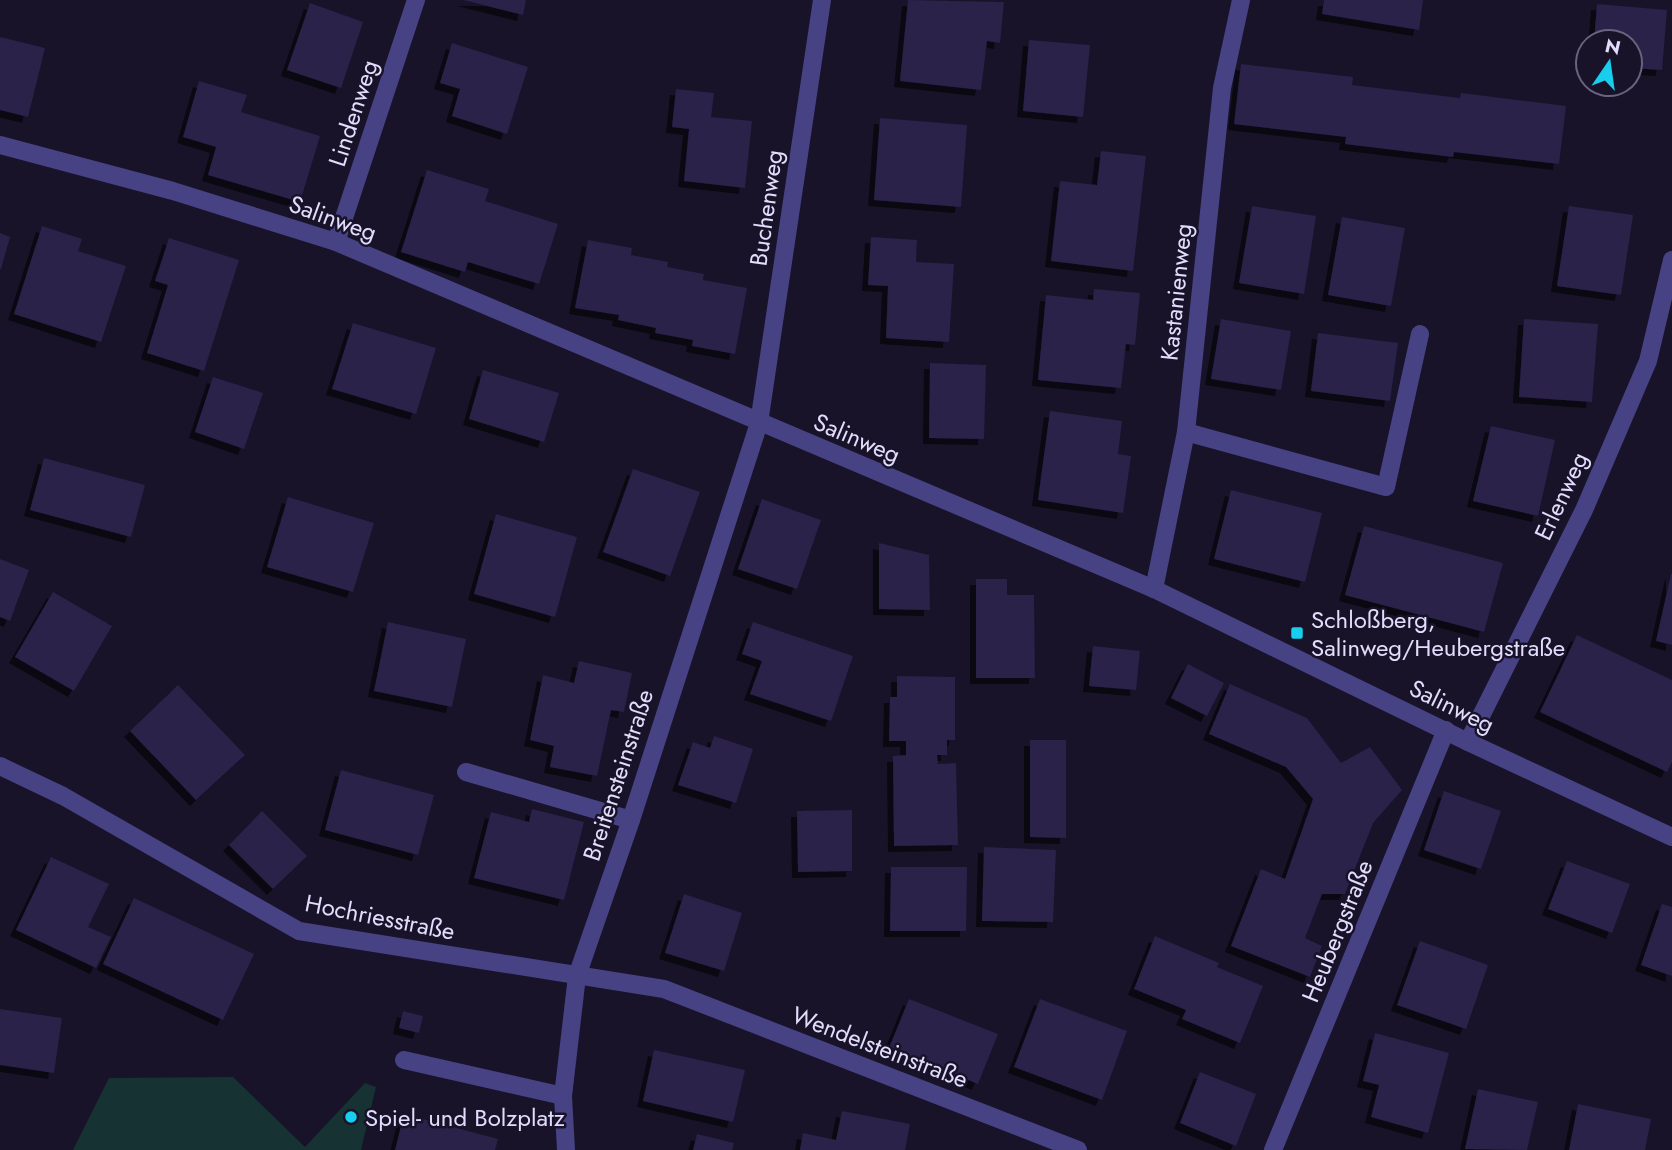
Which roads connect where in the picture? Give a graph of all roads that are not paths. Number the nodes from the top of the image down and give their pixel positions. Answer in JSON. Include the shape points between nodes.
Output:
{"nodes":[{"id":1,"x":416,"y":0,"type":"edge"},
{"id":2,"x":822,"y":0,"type":"edge"},
{"id":3,"x":1241,"y":0,"type":"edge"},
{"id":4,"x":0,"y":145,"type":"edge"},
{"id":5,"x":336,"y":242,"type":"junction"},
{"id":6,"x":1672,"y":260,"type":"edge"},
{"id":7,"x":1420,"y":334,"type":"dead end"},
{"id":8,"x":759,"y":423,"type":"junction"},
{"id":9,"x":1186,"y":432,"type":"junction"},
{"id":10,"x":1154,"y":589,"type":"junction"},
{"id":11,"x":1446,"y":730,"type":"junction"},
{"id":12,"x":1468,"y":742,"type":"junction"},
{"id":13,"x":0,"y":766,"type":"edge"},
{"id":14,"x":466,"y":772,"type":"dead end"},
{"id":15,"x":631,"y":820,"type":"junction"},
{"id":16,"x":1672,"y":837,"type":"edge"},
{"id":17,"x":577,"y":976,"type":"junction"},
{"id":18,"x":664,"y":989,"type":"joint"},
{"id":19,"x":404,"y":1060,"type":"dead end"},
{"id":20,"x":563,"y":1096,"type":"junction"},
{"id":21,"x":566,"y":1150,"type":"edge"},
{"id":22,"x":1078,"y":1150,"type":"edge"},
{"id":23,"x":1273,"y":1150,"type":"edge"}],
"edges":[{"from":1,"to":5,"type":"street","name":"Lindenweg"},
{"from":2,"to":8,"type":"street","name":"Buchenweg"},
{"from":3,"to":9,"type":"street","name":"Kastanienweg","via":[[1222,88]]},
{"from":4,"to":5,"type":"street","name":"Salinweg","via":[[173,191]]},
{"from":5,"to":8,"type":"street","name":"Salinweg"},
{"from":6,"to":12,"type":"street","name":"Erlenweg","via":[[1648,360],[1584,510]]},
{"from":7,"to":9,"type":"street","via":[[1386,487]]},
{"from":8,"to":10,"type":"street","name":"Salinweg"},
{"from":8,"to":15,"type":"street","name":"Breitensteinstraße"},
{"from":9,"to":10,"type":"street","name":"Kastanienweg"},
{"from":10,"to":11,"type":"street","name":"Salinweg"},
{"from":11,"to":12,"type":"street","name":"Salinweg"},
{"from":11,"to":23,"type":"street","name":"Heubergstraße"},
{"from":12,"to":16,"type":"street","name":"Salinweg"},
{"from":13,"to":17,"type":"street","name":"Hochriesstraße","via":[[63,796],[299,930]]},
{"from":14,"to":15,"type":"street"},
{"from":15,"to":17,"type":"street","name":"Breitensteinstraße"},
{"from":17,"to":18,"type":"street","name":"Hochriesstraße"},
{"from":17,"to":20,"type":"street","name":"Breitensteinstraße"},
{"from":18,"to":22,"type":"street","name":"Wendelsteinstraße"},
{"from":19,"to":20,"type":"street"},
{"from":20,"to":21,"type":"street","name":"Breitensteinstraße"}]}
